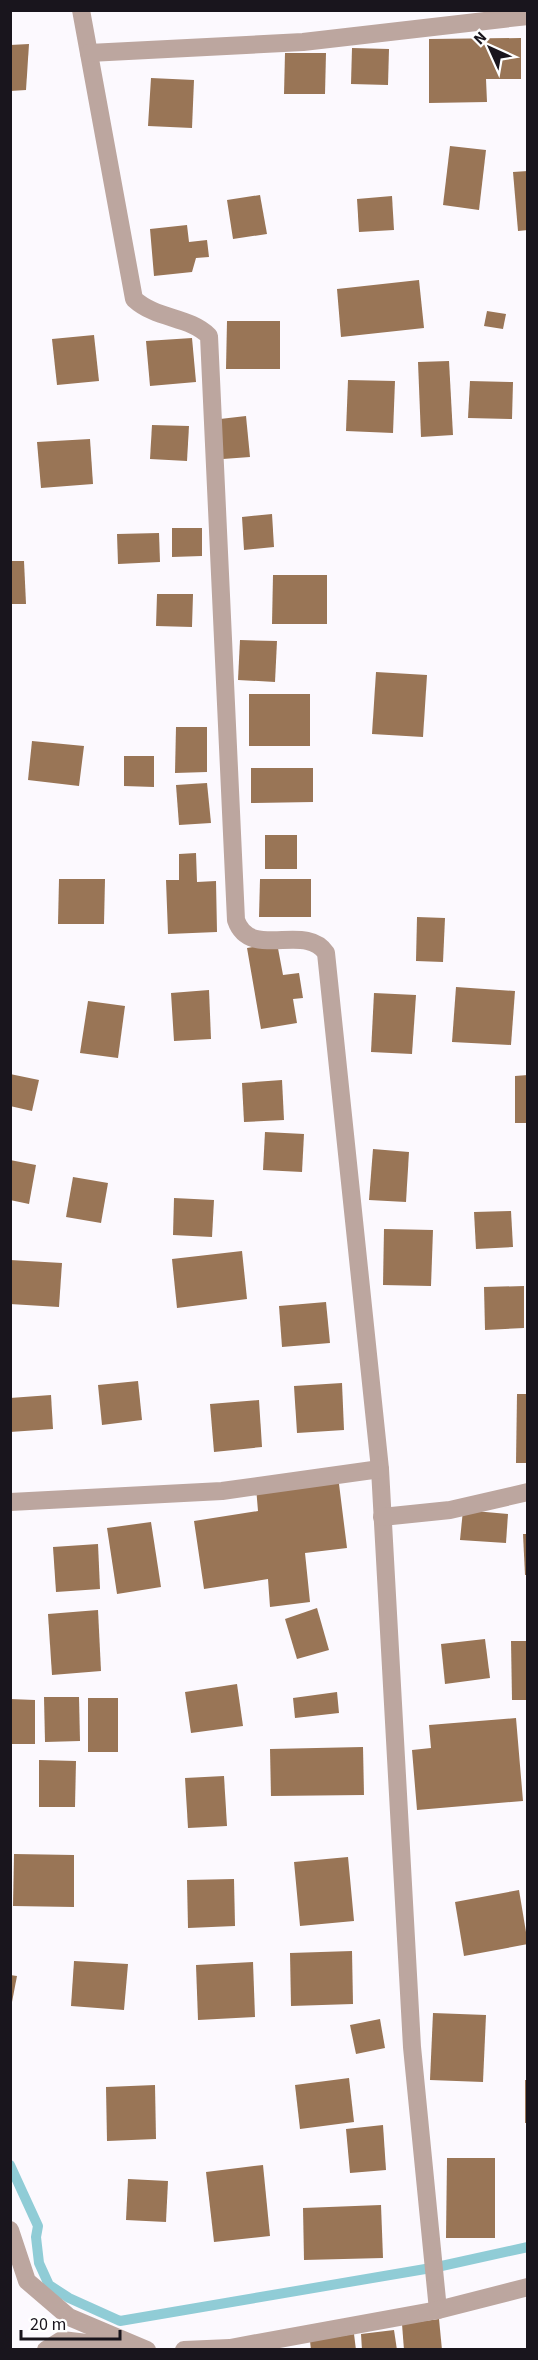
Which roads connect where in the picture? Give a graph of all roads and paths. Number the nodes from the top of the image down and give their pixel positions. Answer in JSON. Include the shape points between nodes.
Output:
{"nodes":[{"id":1,"x":81,"y":10,"type":"edge"},
{"id":2,"x":528,"y":16,"type":"edge"},
{"id":3,"x":89,"y":53,"type":"junction"},
{"id":4,"x":380,"y":1469,"type":"junction"},
{"id":5,"x":528,"y":1492,"type":"edge"},
{"id":6,"x":10,"y":1502,"type":"edge"},
{"id":7,"x":382,"y":1517,"type":"junction"},
{"id":8,"x":10,"y":2230,"type":"edge"},
{"id":9,"x":528,"y":2287,"type":"edge"},
{"id":10,"x":438,"y":2310,"type":"junction"},
{"id":11,"x":46,"y":2349,"type":"edge"},
{"id":12,"x":139,"y":2349,"type":"edge"},
{"id":13,"x":147,"y":2349,"type":"edge"},
{"id":14,"x":184,"y":2349,"type":"edge"}],
"edges":[{"from":1,"to":3,"type":"street"},
{"from":2,"to":3,"type":"street","via":[[303,42]]},
{"from":3,"to":4,"type":"street","via":[[134,299],[148,310],[201,328],[209,336],[236,920],[240,931],[254,939],[311,942],[326,953]]},
{"from":4,"to":6,"type":"street","via":[[222,1491]]},
{"from":4,"to":7,"type":"street"},
{"from":5,"to":7,"type":"street","via":[[450,1510]]},
{"from":7,"to":10,"type":"street","via":[[412,2047]]},
{"from":8,"to":13,"type":"street","via":[[27,2281],[69,2317]]},
{"from":9,"to":10,"type":"street"},
{"from":10,"to":14,"type":"street","via":[[230,2348]]},
{"from":11,"to":12,"type":"street","via":[[62,2340]]}]}
